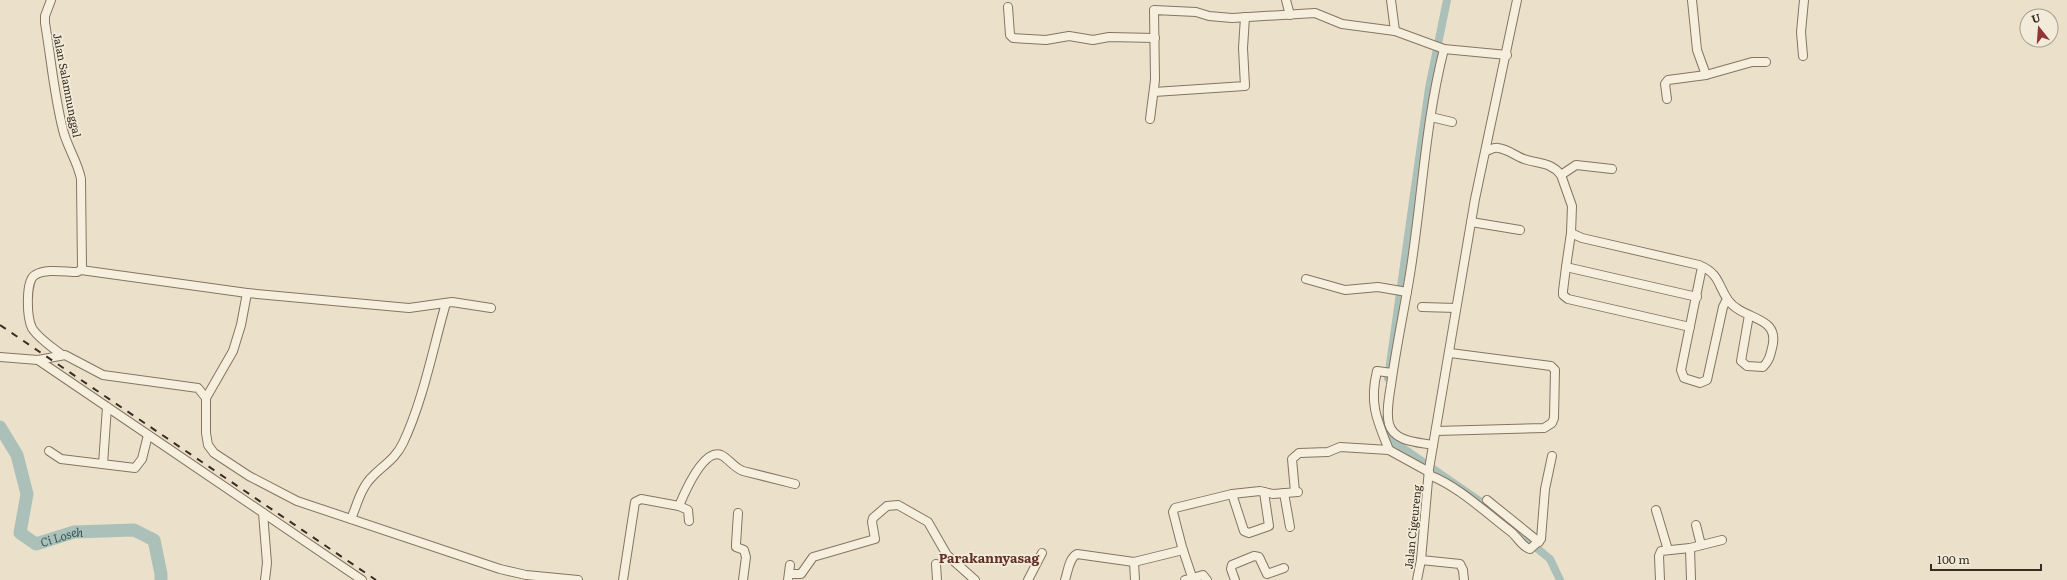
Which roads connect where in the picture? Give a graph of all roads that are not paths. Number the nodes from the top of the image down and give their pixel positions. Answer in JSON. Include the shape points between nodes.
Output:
{"nodes":[{"id":1,"x":51,"y":0,"type":"edge"},
{"id":2,"x":1286,"y":0,"type":"edge"},
{"id":3,"x":1391,"y":0,"type":"edge"},
{"id":4,"x":1517,"y":0,"type":"edge"},
{"id":5,"x":1692,"y":0,"type":"edge"},
{"id":6,"x":1804,"y":0,"type":"edge"},
{"id":7,"x":1008,"y":7,"type":"dead end"},
{"id":8,"x":1290,"y":16,"type":"junction"},
{"id":9,"x":1245,"y":17,"type":"junction"},
{"id":10,"x":1395,"y":31,"type":"junction"},
{"id":11,"x":1155,"y":38,"type":"junction"},
{"id":12,"x":1440,"y":47,"type":"junction"},
{"id":13,"x":1507,"y":55,"type":"junction"},
{"id":14,"x":1803,"y":56,"type":"dead end"},
{"id":15,"x":1766,"y":62,"type":"dead end"},
{"id":16,"x":1706,"y":75,"type":"junction"},
{"id":17,"x":1154,"y":92,"type":"junction"},
{"id":18,"x":1667,"y":99,"type":"dead end"},
{"id":19,"x":1431,"y":117,"type":"junction"},
{"id":20,"x":1150,"y":119,"type":"dead end"},
{"id":21,"x":1452,"y":122,"type":"dead end"},
{"id":22,"x":1486,"y":151,"type":"junction"},
{"id":23,"x":1612,"y":169,"type":"dead end"},
{"id":24,"x":1561,"y":175,"type":"junction"},
{"id":25,"x":1471,"y":222,"type":"junction"},
{"id":26,"x":1520,"y":230,"type":"dead end"},
{"id":27,"x":1571,"y":233,"type":"junction"},
{"id":28,"x":1566,"y":267,"type":"junction"},
{"id":29,"x":1702,"y":267,"type":"junction"},
{"id":30,"x":82,"y":270,"type":"junction"},
{"id":31,"x":1306,"y":279,"type":"dead end"},
{"id":32,"x":1405,"y":291,"type":"junction"},
{"id":33,"x":247,"y":293,"type":"junction"},
{"id":34,"x":1697,"y":296,"type":"junction"},
{"id":35,"x":1727,"y":299,"type":"junction"},
{"id":36,"x":446,"y":303,"type":"junction"},
{"id":37,"x":1422,"y":307,"type":"dead end"},
{"id":38,"x":490,"y":308,"type":"dead end"},
{"id":39,"x":1456,"y":308,"type":"junction"},
{"id":40,"x":1749,"y":315,"type":"junction"},
{"id":41,"x":1690,"y":328,"type":"junction"},
{"id":42,"x":1450,"y":353,"type":"junction"},
{"id":43,"x":62,"y":355,"type":"junction"},
{"id":44,"x":0,"y":357,"type":"edge"},
{"id":45,"x":38,"y":360,"type":"junction"},
{"id":46,"x":1391,"y":372,"type":"junction"},
{"id":47,"x":206,"y":398,"type":"junction"},
{"id":48,"x":107,"y":407,"type":"junction"},
{"id":49,"x":1436,"y":431,"type":"junction"},
{"id":50,"x":148,"y":435,"type":"junction"},
{"id":51,"x":1433,"y":445,"type":"junction"},
{"id":52,"x":1389,"y":450,"type":"junction"},
{"id":53,"x":49,"y":451,"type":"dead end"},
{"id":54,"x":1552,"y":456,"type":"dead end"},
{"id":55,"x":103,"y":464,"type":"junction"},
{"id":56,"x":1429,"y":472,"type":"junction"},
{"id":57,"x":795,"y":484,"type":"dead end"},
{"id":58,"x":1264,"y":492,"type":"junction"},
{"id":59,"x":1284,"y":493,"type":"junction"},
{"id":60,"x":1232,"y":494,"type":"junction"},
{"id":61,"x":1487,"y":500,"type":"dead end"},
{"id":62,"x":679,"y":506,"type":"junction"},
{"id":63,"x":1656,"y":510,"type":"dead end"},
{"id":64,"x":263,"y":513,"type":"junction"},
{"id":65,"x":738,"y":513,"type":"dead end"},
{"id":66,"x":351,"y":519,"type":"junction"},
{"id":67,"x":689,"y":521,"type":"dead end"},
{"id":68,"x":1696,"y":525,"type":"dead end"},
{"id":69,"x":1290,"y":527,"type":"dead end"},
{"id":70,"x":1722,"y":540,"type":"dead end"},
{"id":71,"x":1537,"y":544,"type":"junction"},
{"id":72,"x":1701,"y":546,"type":"junction"},
{"id":73,"x":1690,"y":548,"type":"junction"},
{"id":74,"x":1183,"y":550,"type":"junction"},
{"id":75,"x":1668,"y":550,"type":"junction"},
{"id":76,"x":1042,"y":553,"type":"dead end"},
{"id":77,"x":1421,"y":560,"type":"junction"},
{"id":78,"x":1134,"y":562,"type":"junction"},
{"id":79,"x":936,"y":564,"type":"dead end"},
{"id":80,"x":1284,"y":568,"type":"dead end"},
{"id":81,"x":789,"y":573,"type":"edge"},
{"id":82,"x":1268,"y":577,"type":"edge"},
{"id":83,"x":973,"y":579,"type":"edge"},
{"id":84,"x":1189,"y":579,"type":"edge"},
{"id":85,"x":265,"y":580,"type":"edge"},
{"id":86,"x":362,"y":580,"type":"edge"},
{"id":87,"x":578,"y":580,"type":"edge"},
{"id":88,"x":623,"y":580,"type":"edge"},
{"id":89,"x":743,"y":580,"type":"edge"},
{"id":90,"x":936,"y":580,"type":"edge"},
{"id":91,"x":1028,"y":580,"type":"edge"},
{"id":92,"x":1065,"y":580,"type":"edge"},
{"id":93,"x":1135,"y":580,"type":"edge"},
{"id":94,"x":1207,"y":580,"type":"edge"},
{"id":95,"x":1235,"y":580,"type":"edge"},
{"id":96,"x":1417,"y":580,"type":"edge"},
{"id":97,"x":1464,"y":580,"type":"edge"},
{"id":98,"x":1660,"y":580,"type":"edge"},
{"id":99,"x":1691,"y":580,"type":"edge"}],
"edges":[{"from":1,"to":30,"type":"street","name":"Jalan Salamnunggal","via":[[45,23],[57,101],[66,142],[80,170]]},
{"from":2,"to":8,"type":"street"},
{"from":3,"to":10,"type":"street"},
{"from":4,"to":13,"type":"street","name":"Jalan Cigeureng"},
{"from":5,"to":16,"type":"street","via":[[1697,50]]},
{"from":6,"to":14,"type":"street","via":[[1801,32]]},
{"from":7,"to":11,"type":"street","via":[[1010,35],[1013,38]]},
{"from":8,"to":9,"type":"street"},
{"from":8,"to":10,"type":"street","via":[[1315,14],[1342,24]]},
{"from":9,"to":11,"type":"street","via":[[1218,17],[1196,12],[1154,10]]},
{"from":9,"to":17,"type":"street","via":[[1245,86]]},
{"from":10,"to":12,"type":"street"},
{"from":11,"to":17,"type":"street"},
{"from":12,"to":13,"type":"street"},
{"from":12,"to":19,"type":"street"},
{"from":13,"to":22,"type":"street","name":"Jalan Cigeureng"},
{"from":15,"to":16,"type":"street","via":[[1747,63]]},
{"from":16,"to":18,"type":"street","via":[[1668,80],[1665,84]]},
{"from":17,"to":20,"type":"street"},
{"from":19,"to":21,"type":"street"},
{"from":19,"to":32,"type":"street"},
{"from":22,"to":24,"type":"street","via":[[1496,147],[1550,166]]},
{"from":22,"to":25,"type":"street","name":"Jalan Cigeureng"},
{"from":23,"to":24,"type":"street","via":[[1576,165]]},
{"from":24,"to":27,"type":"street","via":[[1572,206]]},
{"from":25,"to":26,"type":"street"},
{"from":25,"to":39,"type":"street","name":"Jalan Cigeureng"},
{"from":27,"to":28,"type":"street"},
{"from":27,"to":29,"type":"street","via":[[1582,238]]},
{"from":28,"to":34,"type":"street"},
{"from":28,"to":41,"type":"street","via":[[1563,295],[1568,299]]},
{"from":29,"to":34,"type":"street"},
{"from":29,"to":35,"type":"street","via":[[1714,275]]},
{"from":30,"to":33,"type":"street"},
{"from":30,"to":43,"type":"street","via":[[38,273],[30,278],[28,307],[32,328]]},
{"from":31,"to":32,"type":"street","via":[[1345,290],[1378,287]]},
{"from":32,"to":46,"type":"street"},
{"from":33,"to":36,"type":"street","via":[[409,308]]},
{"from":33,"to":47,"type":"street","via":[[233,350]]},
{"from":34,"to":41,"type":"street"},
{"from":35,"to":40,"type":"street"},
{"from":35,"to":41,"type":"street","via":[[1707,380],[1703,383],[1684,378],[1681,373]]},
{"from":36,"to":38,"type":"street"},
{"from":36,"to":66,"type":"street","via":[[420,395],[403,443],[397,454],[372,476]]},
{"from":37,"to":39,"type":"street"},
{"from":39,"to":42,"type":"street","name":"Jalan Cigeureng"},
{"from":40,"to":40,"type":"street","via":[[1774,332],[1775,338],[1769,360],[1763,367],[1747,366],[1741,361]]},
{"from":42,"to":49,"type":"street","name":"Jalan Cigeureng"},
{"from":42,"to":49,"type":"street","via":[[1551,366],[1555,370],[1554,418],[1550,425],[1537,429]]},
{"from":43,"to":45,"type":"street"},
{"from":43,"to":47,"type":"street","via":[[103,375],[198,388]]},
{"from":44,"to":45,"type":"street"},
{"from":45,"to":48,"type":"street"},
{"from":46,"to":51,"type":"street","via":[[1388,416],[1392,431],[1402,439]]},
{"from":46,"to":52,"type":"street","via":[[1376,372],[1374,392],[1374,414]]},
{"from":47,"to":66,"type":"street","via":[[206,433],[208,445],[214,453],[249,476],[297,501]]},
{"from":48,"to":50,"type":"street"},
{"from":48,"to":55,"type":"street"},
{"from":49,"to":51,"type":"street","name":"Jalan Cigeureng"},
{"from":50,"to":55,"type":"street","via":[[142,459],[135,468]]},
{"from":50,"to":64,"type":"street"},
{"from":51,"to":56,"type":"street","name":"Jalan Cigeureng"},
{"from":52,"to":56,"type":"street"},
{"from":52,"to":59,"type":"street","via":[[1340,447],[1328,452],[1299,453],[1292,459],[1296,492]]},
{"from":53,"to":55,"type":"street","via":[[61,459]]},
{"from":54,"to":71,"type":"street","via":[[1545,489],[1542,535]]},
{"from":56,"to":71,"type":"street","via":[[1512,532],[1526,548],[1530,549]]},
{"from":56,"to":77,"type":"street","name":"Jalan Cigeureng"},
{"from":57,"to":62,"type":"street","via":[[737,469],[721,455],[715,454],[697,470]]},
{"from":58,"to":59,"type":"street"},
{"from":58,"to":60,"type":"street"},
{"from":58,"to":60,"type":"street","via":[[1269,526],[1250,533],[1244,531]]},
{"from":59,"to":69,"type":"street"},
{"from":60,"to":74,"type":"street","via":[[1175,508],[1173,512]]},
{"from":61,"to":71,"type":"street"},
{"from":62,"to":67,"type":"street","via":[[688,510]]},
{"from":62,"to":88,"type":"street","via":[[641,499],[635,502]]},
{"from":63,"to":75,"type":"street"},
{"from":64,"to":85,"type":"street","via":[[267,563]]},
{"from":64,"to":86,"type":"street"},
{"from":65,"to":89,"type":"street","via":[[736,546],[744,550],[746,557]]},
{"from":66,"to":87,"type":"street","via":[[500,569],[526,575]]},
{"from":68,"to":72,"type":"street"},
{"from":70,"to":72,"type":"street"},
{"from":72,"to":73,"type":"street"},
{"from":73,"to":75,"type":"street"},
{"from":73,"to":99,"type":"street"},
{"from":74,"to":78,"type":"street"},
{"from":74,"to":84,"type":"street"},
{"from":75,"to":98,"type":"street","via":[[1663,550],[1659,555]]},
{"from":76,"to":91,"type":"street"},
{"from":77,"to":96,"type":"street","name":"Jalan Cigeureng"},
{"from":77,"to":97,"type":"street","via":[[1460,564]]},
{"from":78,"to":92,"type":"street","via":[[1077,554],[1071,561]]},
{"from":78,"to":93,"type":"street"},
{"from":79,"to":90,"type":"street"},
{"from":80,"to":82,"type":"street"},
{"from":81,"to":83,"type":"street","via":[[801,574],[813,557],[875,539],[873,518],[887,506],[898,505],[928,522],[947,555]]},
{"from":82,"to":95,"type":"street","via":[[1256,555],[1232,565]]},
{"from":84,"to":94,"type":"street","via":[[1205,575]]}]}
